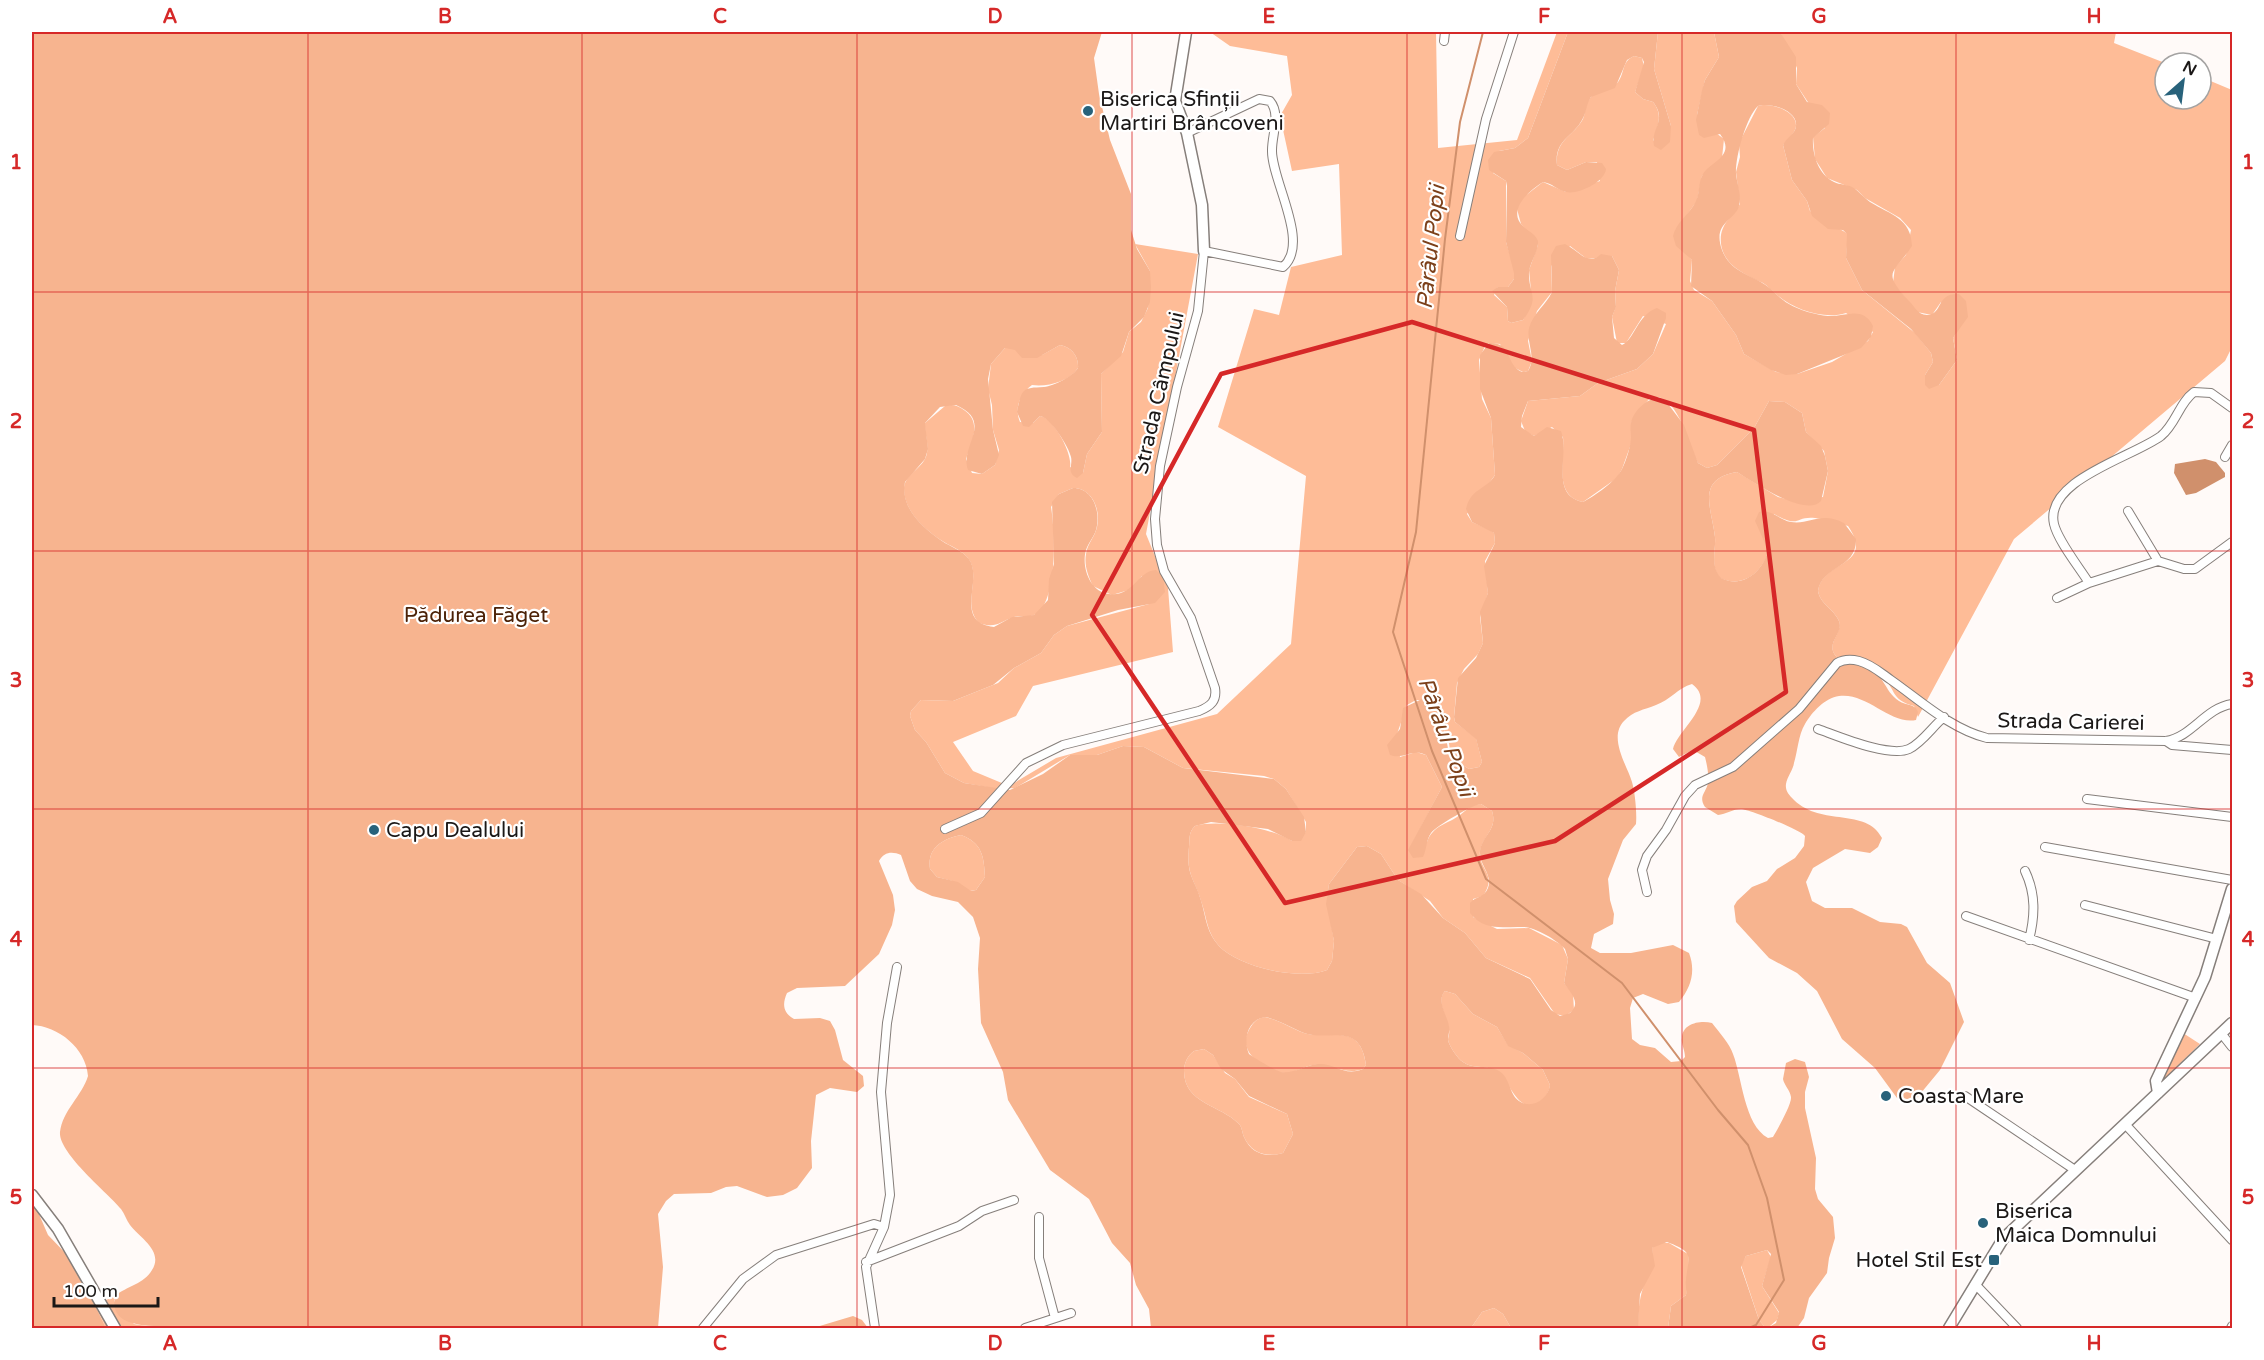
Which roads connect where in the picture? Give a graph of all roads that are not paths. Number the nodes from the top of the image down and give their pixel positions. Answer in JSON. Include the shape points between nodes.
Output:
{"nodes":[{"id":1,"x":1186,"y":32,"type":"edge"},
{"id":2,"x":1445,"y":32,"type":"edge"},
{"id":3,"x":1514,"y":32,"type":"edge"},
{"id":4,"x":1444,"y":41,"type":"dead end"},
{"id":5,"x":1187,"y":133,"type":"junction"},
{"id":6,"x":1460,"y":236,"type":"dead end"},
{"id":7,"x":1203,"y":251,"type":"junction"},
{"id":8,"x":2232,"y":408,"type":"edge"},
{"id":9,"x":2232,"y":445,"type":"edge"},
{"id":10,"x":2225,"y":457,"type":"dead end"},
{"id":11,"x":2128,"y":511,"type":"dead end"},
{"id":12,"x":2232,"y":542,"type":"edge"},
{"id":13,"x":2158,"y":561,"type":"junction"},
{"id":14,"x":2089,"y":583,"type":"junction"},
{"id":15,"x":2057,"y":598,"type":"dead end"},
{"id":16,"x":2232,"y":704,"type":"edge"},
{"id":17,"x":1944,"y":717,"type":"junction"},
{"id":18,"x":1818,"y":729,"type":"dead end"},
{"id":19,"x":2166,"y":741,"type":"junction"},
{"id":20,"x":2232,"y":750,"type":"edge"},
{"id":21,"x":2087,"y":799,"type":"dead end"},
{"id":22,"x":2232,"y":817,"type":"edge"},
{"id":23,"x":945,"y":829,"type":"dead end"},
{"id":24,"x":2045,"y":847,"type":"dead end"},
{"id":25,"x":2025,"y":871,"type":"dead end"},
{"id":26,"x":2232,"y":880,"type":"edge"},
{"id":27,"x":2232,"y":889,"type":"edge"},
{"id":28,"x":1647,"y":892,"type":"dead end"},
{"id":29,"x":2085,"y":905,"type":"dead end"},
{"id":30,"x":2132,"y":912,"type":"dead end"},
{"id":31,"x":1966,"y":916,"type":"dead end"},
{"id":32,"x":2215,"y":939,"type":"junction"},
{"id":33,"x":2029,"y":940,"type":"junction"},
{"id":34,"x":897,"y":967,"type":"dead end"},
{"id":35,"x":2196,"y":998,"type":"junction"},
{"id":36,"x":2232,"y":1023,"type":"edge"},
{"id":37,"x":2221,"y":1034,"type":"junction"},
{"id":38,"x":2232,"y":1047,"type":"edge"},
{"id":39,"x":2158,"y":1093,"type":"junction"},
{"id":40,"x":1965,"y":1096,"type":"dead end"},
{"id":41,"x":2125,"y":1124,"type":"junction"},
{"id":42,"x":2075,"y":1170,"type":"junction"},
{"id":43,"x":32,"y":1195,"type":"edge"},
{"id":44,"x":1014,"y":1200,"type":"dead end"},
{"id":45,"x":1039,"y":1217,"type":"dead end"},
{"id":46,"x":884,"y":1227,"type":"junction"},
{"id":47,"x":2232,"y":1240,"type":"edge"},
{"id":48,"x":867,"y":1262,"type":"junction"},
{"id":49,"x":1975,"y":1284,"type":"junction"},
{"id":50,"x":1071,"y":1313,"type":"dead end"},
{"id":51,"x":1055,"y":1318,"type":"junction"},
{"id":52,"x":115,"y":1329,"type":"edge"},
{"id":53,"x":703,"y":1329,"type":"edge"},
{"id":54,"x":875,"y":1329,"type":"edge"},
{"id":55,"x":1025,"y":1329,"type":"edge"},
{"id":56,"x":1949,"y":1329,"type":"edge"},
{"id":57,"x":2017,"y":1329,"type":"edge"}],
"edges":[{"from":1,"to":5,"type":"main road","name":"Strada Câmpului","via":[[1175,101]]},
{"from":2,"to":4,"type":"street"},
{"from":3,"to":6,"type":"street","via":[[1486,119]]},
{"from":5,"to":7,"type":"main road","name":"Strada Câmpului","via":[[1202,205]]},
{"from":5,"to":7,"type":"street","via":[[1259,99],[1270,101],[1276,111],[1273,162],[1292,221],[1290,253],[1283,267]]},
{"from":7,"to":23,"type":"street","name":"Strada Câmpului","via":[[1198,310],[1160,466],[1155,519],[1164,571],[1191,618],[1216,698],[1199,711],[1064,745],[1039,756],[1026,763],[981,813]]},
{"from":8,"to":14,"type":"street","via":[[2211,393],[2194,392],[2161,436],[2073,483],[2061,495],[2054,509],[2055,525]]},
{"from":9,"to":10,"type":"street"},
{"from":11,"to":13,"type":"street"},
{"from":12,"to":13,"type":"street","via":[[2194,568]]},
{"from":13,"to":14,"type":"street"},
{"from":14,"to":15,"type":"street"},
{"from":16,"to":19,"type":"street","name":"Strada Carierei","via":[[2216,708]]},
{"from":17,"to":18,"type":"street","via":[[1913,747],[1901,752]]},
{"from":17,"to":19,"type":"street","name":"Strada Carierei","via":[[1974,735],[1987,738]]},
{"from":17,"to":28,"type":"street","name":"Strada Carierei","via":[[1870,666],[1851,659],[1837,663],[1799,709],[1733,766],[1695,785],[1685,796],[1647,856],[1642,870]]},
{"from":19,"to":20,"type":"street","via":[[2172,745]]},
{"from":21,"to":22,"type":"street"},
{"from":24,"to":26,"type":"street"},
{"from":25,"to":33,"type":"street","via":[[2033,900]]},
{"from":27,"to":32,"type":"main road"},
{"from":29,"to":32,"type":"street"},
{"from":30,"to":32,"type":"street"},
{"from":31,"to":33,"type":"street"},
{"from":32,"to":35,"type":"main road"},
{"from":33,"to":35,"type":"street"},
{"from":34,"to":46,"type":"street","via":[[881,1092],[890,1195]]},
{"from":35,"to":39,"type":"main road","via":[[2156,1081]]},
{"from":36,"to":37,"type":"main road"},
{"from":37,"to":38,"type":"street"},
{"from":37,"to":39,"type":"main road"},
{"from":39,"to":41,"type":"main road"},
{"from":40,"to":42,"type":"street"},
{"from":41,"to":42,"type":"main road"},
{"from":41,"to":47,"type":"street"},
{"from":42,"to":49,"type":"main road","via":[[2003,1239]]},
{"from":43,"to":52,"type":"main road","via":[[58,1229]]},
{"from":44,"to":48,"type":"street"},
{"from":45,"to":51,"type":"street","via":[[1040,1258]]},
{"from":46,"to":48,"type":"street"},
{"from":46,"to":53,"type":"street","via":[[874,1224],[776,1255],[743,1279]]},
{"from":48,"to":54,"type":"street"},
{"from":49,"to":56,"type":"main road"},
{"from":49,"to":57,"type":"street"},
{"from":50,"to":51,"type":"street"},
{"from":51,"to":55,"type":"street"}]}
